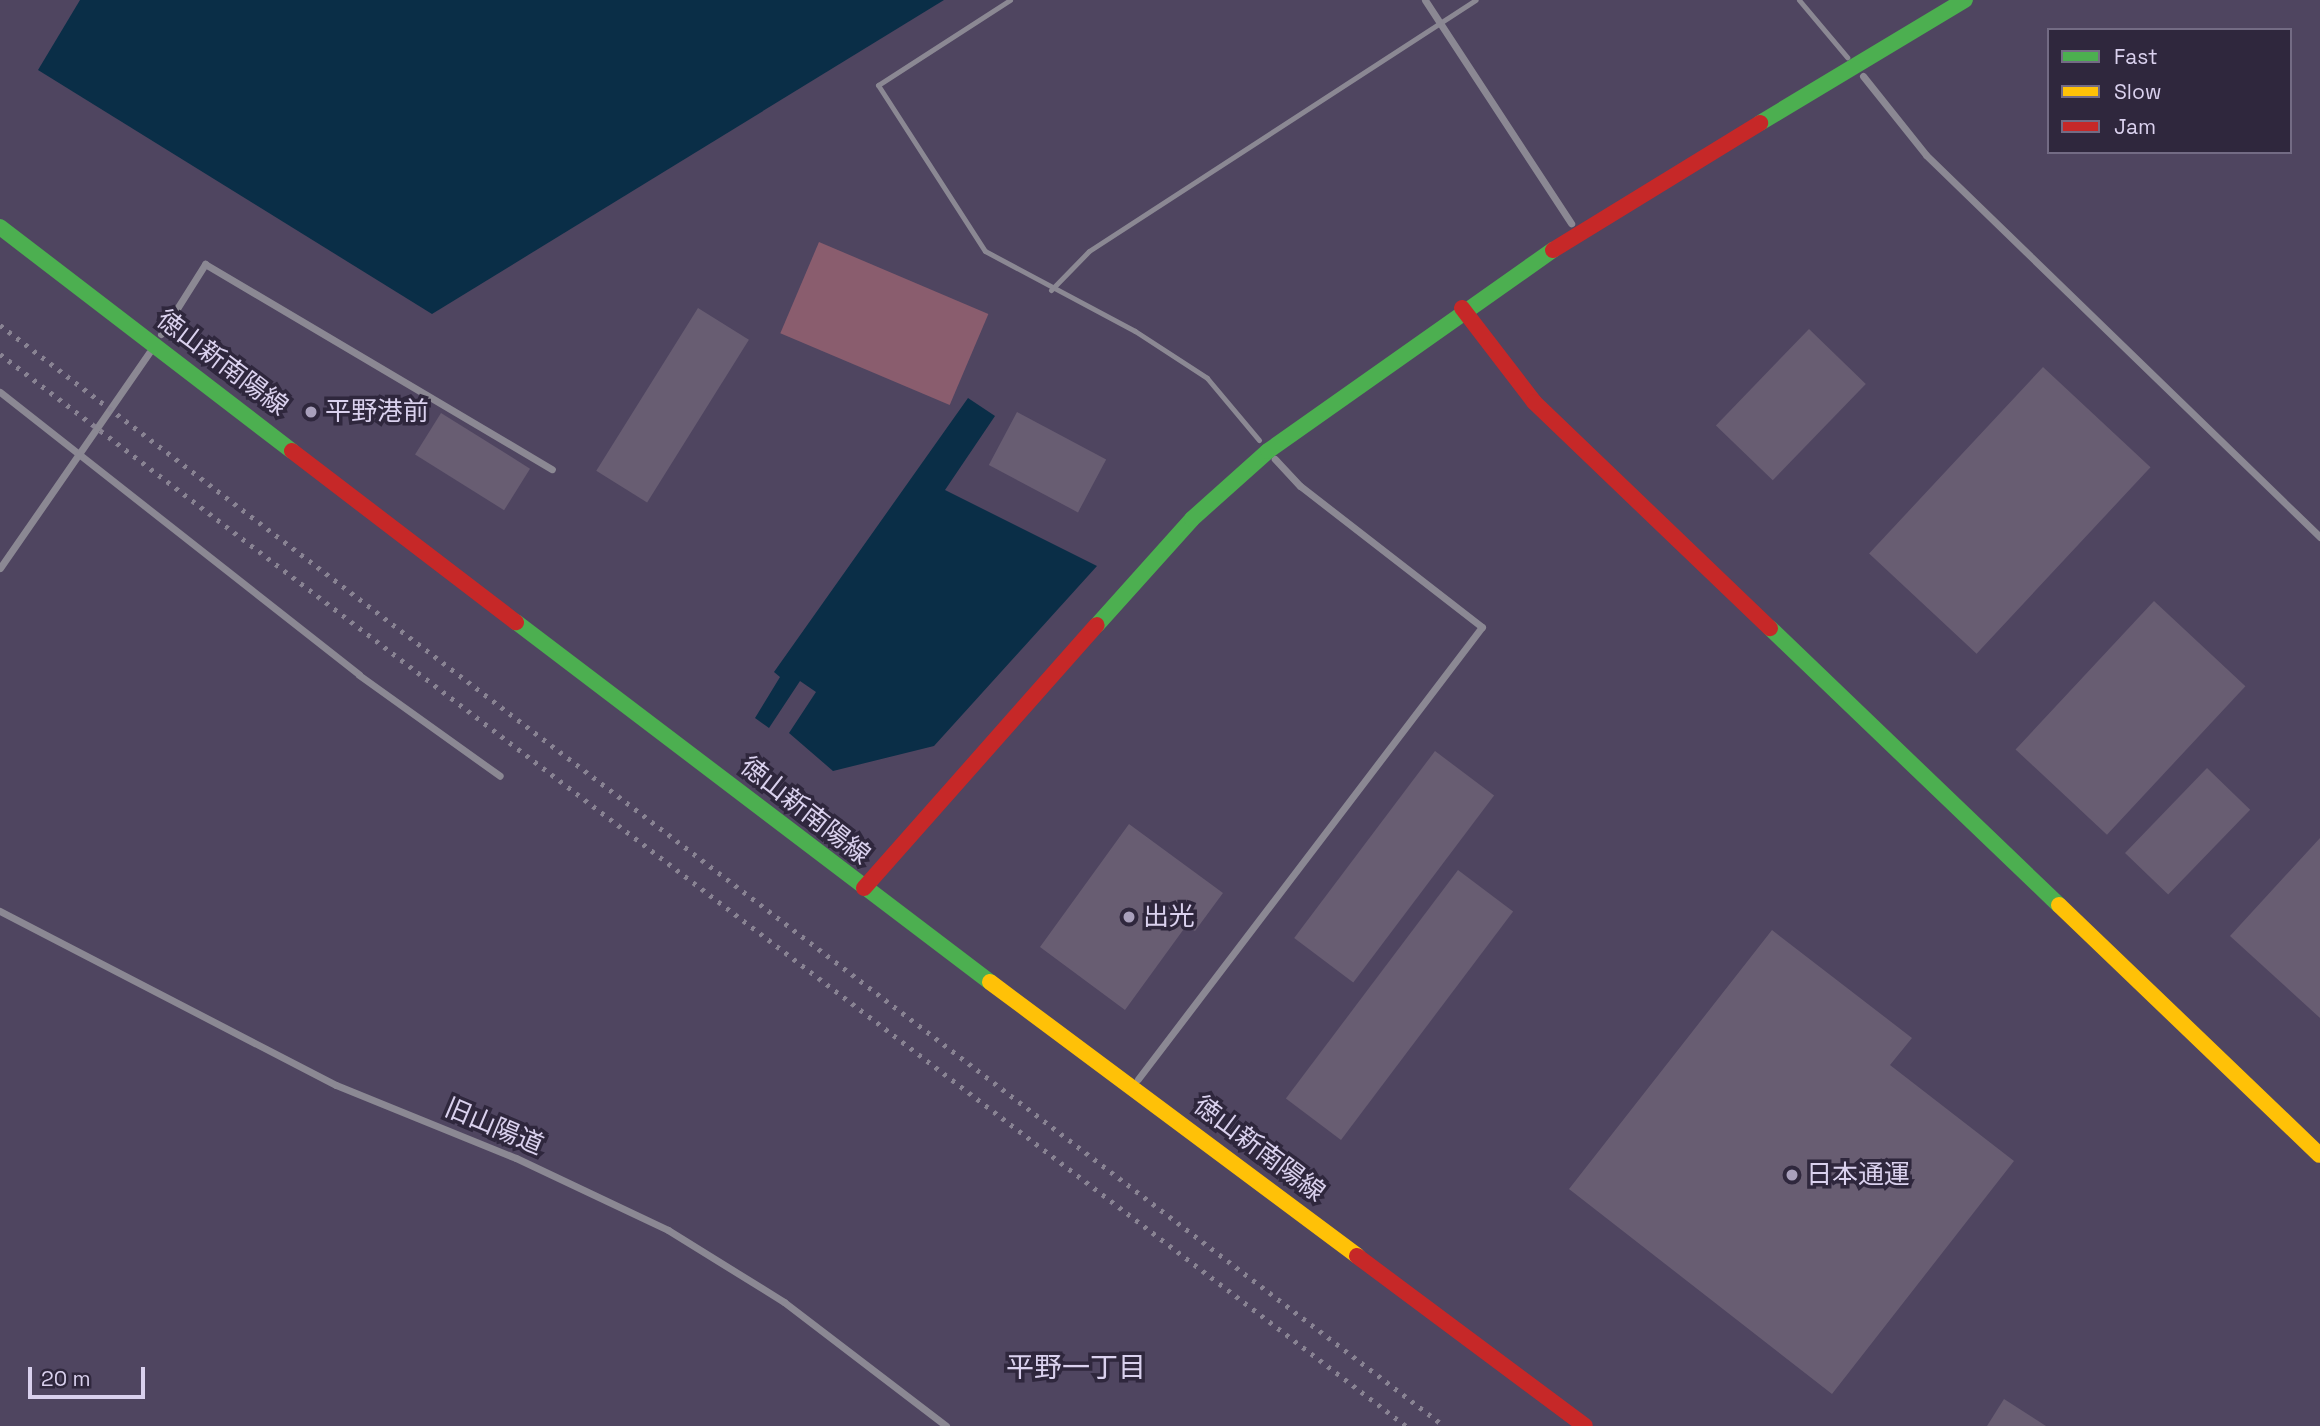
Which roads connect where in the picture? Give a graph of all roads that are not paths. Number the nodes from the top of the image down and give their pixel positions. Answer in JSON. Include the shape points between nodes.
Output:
{"nodes":[{"id":1,"x":1010,"y":0,"type":"edge"},
{"id":2,"x":1425,"y":0,"type":"edge"},
{"id":3,"x":1476,"y":0,"type":"edge"},
{"id":4,"x":1799,"y":0,"type":"edge"},
{"id":5,"x":1965,"y":0,"type":"edge"},
{"id":6,"x":1440,"y":21,"type":"junction"},
{"id":7,"x":1856,"y":67,"type":"junction"},
{"id":8,"x":0,"y":227,"type":"edge"},
{"id":9,"x":1577,"y":233,"type":"junction"},
{"id":10,"x":1051,"y":290,"type":"junction"},
{"id":11,"x":1462,"y":308,"type":"junction"},
{"id":12,"x":155,"y":344,"type":"junction"},
{"id":13,"x":0,"y":393,"type":"edge"},
{"id":14,"x":76,"y":450,"type":"junction"},
{"id":15,"x":1268,"y":451,"type":"junction"},
{"id":16,"x":551,"y":469,"type":"dead end"},
{"id":17,"x":2320,"y":537,"type":"edge"},
{"id":18,"x":0,"y":568,"type":"edge"},
{"id":19,"x":500,"y":776,"type":"dead end"},
{"id":20,"x":864,"y":888,"type":"junction"},
{"id":21,"x":0,"y":911,"type":"edge"},
{"id":22,"x":1133,"y":1085,"type":"junction"},
{"id":23,"x":2320,"y":1155,"type":"edge"},
{"id":24,"x":946,"y":1426,"type":"edge"},
{"id":25,"x":1586,"y":1426,"type":"edge"}],
"edges":[{"from":1,"to":10,"type":"lane","via":[[878,85],[985,251]]},
{"from":2,"to":6,"type":"street"},
{"from":3,"to":6,"type":"lane"},
{"from":4,"to":7,"type":"lane"},
{"from":5,"to":7,"type":"street"},
{"from":6,"to":9,"type":"street"},
{"from":6,"to":10,"type":"lane","via":[[1089,251]]},
{"from":7,"to":9,"type":"street"},
{"from":7,"to":17,"type":"street","via":[[1926,155]]},
{"from":8,"to":12,"type":"street","name":"徳山新南陽線"},
{"from":9,"to":11,"type":"street"},
{"from":10,"to":15,"type":"lane","via":[[1135,331],[1207,378]]},
{"from":11,"to":15,"type":"street"},
{"from":11,"to":23,"type":"street","via":[[1534,402]]},
{"from":12,"to":14,"type":"street"},
{"from":12,"to":16,"type":"street","via":[[205,264]]},
{"from":12,"to":20,"type":"street","name":"徳山新南陽線"},
{"from":13,"to":14,"type":"street"},
{"from":14,"to":18,"type":"street"},
{"from":14,"to":19,"type":"street","via":[[359,675]]},
{"from":15,"to":20,"type":"street","via":[[1192,519]]},
{"from":15,"to":22,"type":"street","via":[[1300,486],[1482,626]]},
{"from":20,"to":22,"type":"street","name":"徳山新南陽線"},
{"from":21,"to":24,"type":"street","name":"旧山陽道","via":[[336,1085],[516,1158],[668,1230],[784,1303]]},
{"from":22,"to":25,"type":"street","name":"徳山新南陽線"}]}
